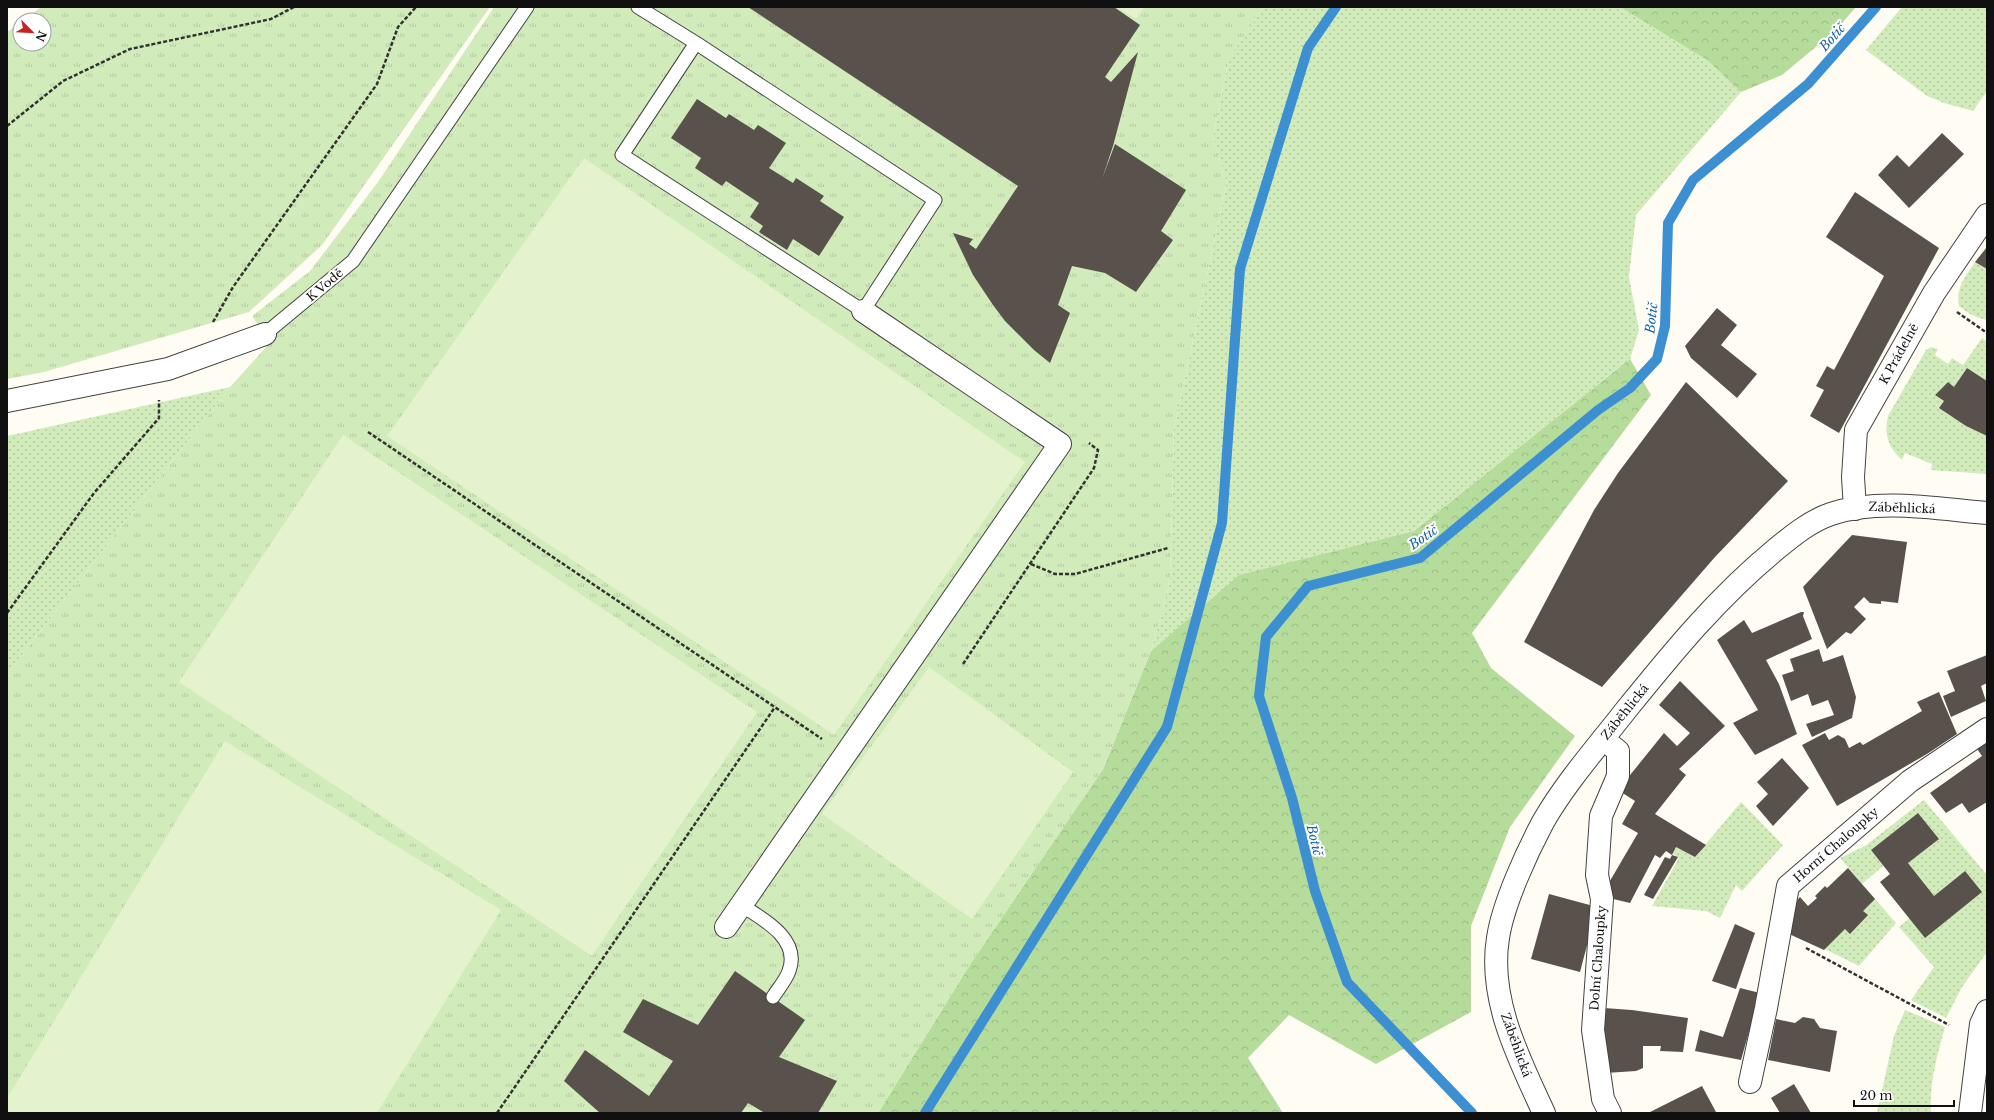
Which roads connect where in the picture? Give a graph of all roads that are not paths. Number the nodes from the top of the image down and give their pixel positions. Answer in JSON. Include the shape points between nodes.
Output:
{"nodes":[{"id":1,"x":527,"y":7,"type":"edge"},
{"id":2,"x":638,"y":7,"type":"edge"},
{"id":3,"x":696,"y":43,"type":"junction"},
{"id":4,"x":1987,"y":215,"type":"edge"},
{"id":5,"x":863,"y":311,"type":"junction"},
{"id":6,"x":265,"y":334,"type":"joint"},
{"id":7,"x":7,"y":401,"type":"edge"},
{"id":8,"x":1854,"y":508,"type":"junction"},
{"id":9,"x":1987,"y":513,"type":"edge"},
{"id":10,"x":1987,"y":729,"type":"edge"},
{"id":11,"x":1604,"y":739,"type":"junction"},
{"id":12,"x":741,"y":905,"type":"junction"},
{"id":13,"x":726,"y":927,"type":"dead end"},
{"id":14,"x":773,"y":997,"type":"dead end"},
{"id":15,"x":1987,"y":1011,"type":"edge"},
{"id":16,"x":1750,"y":1082,"type":"dead end"},
{"id":17,"x":1544,"y":1113,"type":"edge"},
{"id":18,"x":1610,"y":1113,"type":"edge"},
{"id":19,"x":1970,"y":1113,"type":"edge"}],
"edges":[{"from":1,"to":6,"type":"lane","name":"K Vodě","via":[[353,261]]},
{"from":2,"to":3,"type":"lane"},
{"from":3,"to":5,"type":"lane","via":[[934,200]]},
{"from":3,"to":5,"type":"lane","via":[[622,155]]},
{"from":4,"to":8,"type":"street","name":"K Prádelně","via":[[1934,293],[1856,430]]},
{"from":5,"to":12,"type":"street","via":[[1060,444]]},
{"from":6,"to":7,"type":"street","name":"K Vodě","via":[[168,369]]},
{"from":8,"to":9,"type":"street","name":"Záběhlická","via":[[1891,506]]},
{"from":8,"to":11,"type":"street","name":"Záběhlická","via":[[1810,524],[1734,586],[1691,630]]},
{"from":10,"to":16,"type":"street","name":"Horní Chaloupky","via":[[1910,781],[1788,886]]},
{"from":11,"to":17,"type":"street","name":"Záběhlická","via":[[1575,775],[1544,822],[1521,869],[1498,937],[1497,979],[1506,1022]]},
{"from":11,"to":18,"type":"street","name":"Dolní Chaloupky","via":[[1618,751],[1618,776],[1601,816],[1597,875],[1602,899],[1593,1030],[1603,1099]]},
{"from":12,"to":13,"type":"street"},
{"from":12,"to":14,"type":"lane","via":[[774,927],[785,940],[792,955],[789,971]]},
{"from":15,"to":19,"type":"street","via":[[1981,1024]]}]}
